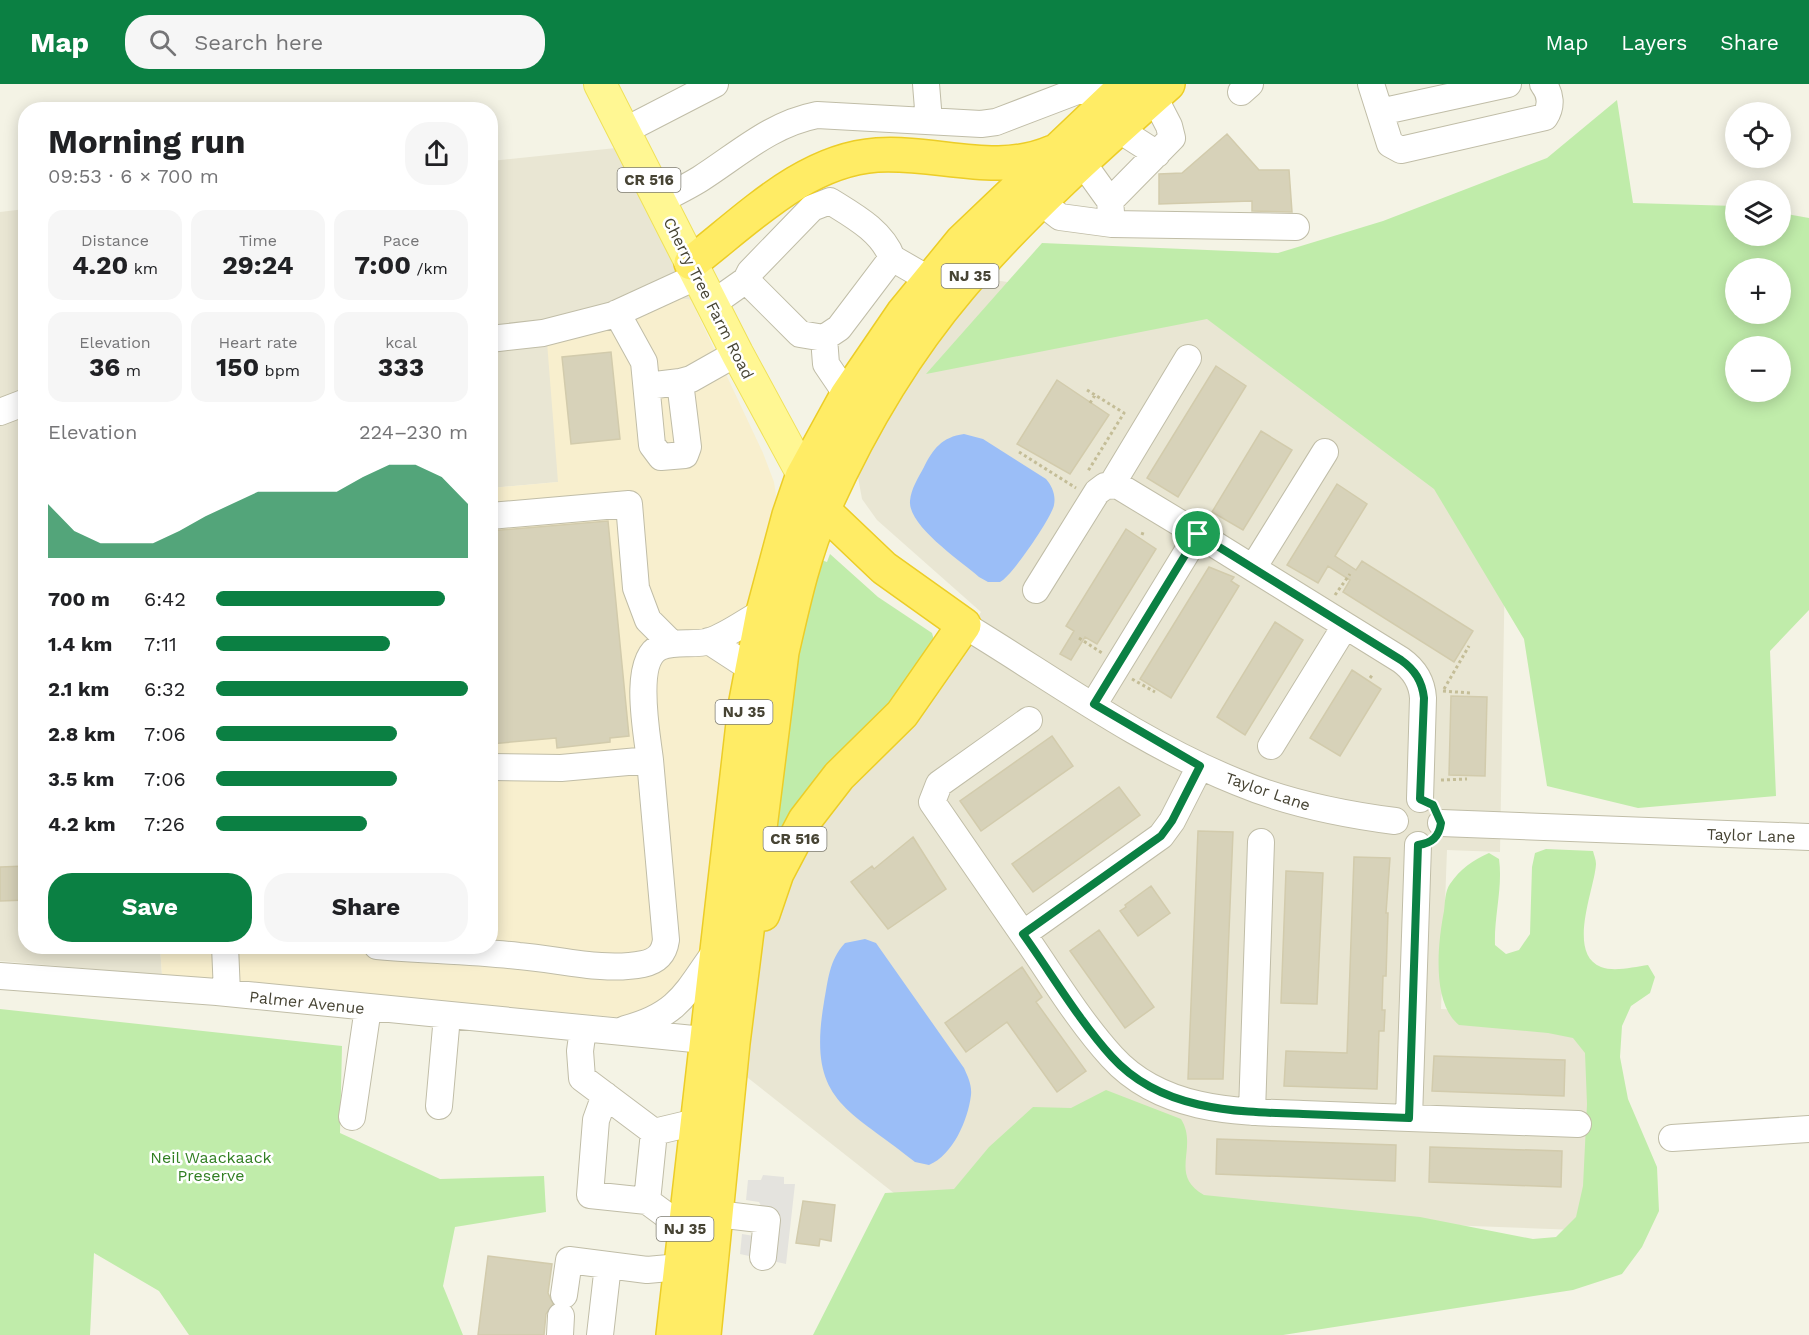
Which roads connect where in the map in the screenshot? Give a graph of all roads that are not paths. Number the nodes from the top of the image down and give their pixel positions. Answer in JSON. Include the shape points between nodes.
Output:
{"nodes":[{"id":1,"x":600,"y":84,"type":"edge"},
{"id":2,"x":715,"y":84,"type":"edge"},
{"id":3,"x":926,"y":84,"type":"edge"},
{"id":4,"x":1371,"y":84,"type":"edge"},
{"id":5,"x":1508,"y":84,"type":"edge"},
{"id":6,"x":1543,"y":84,"type":"edge"},
{"id":7,"x":1122,"y":96,"type":"edge"},
{"id":8,"x":1380,"y":112,"type":"junction"},
{"id":9,"x":929,"y":121,"type":"junction"},
{"id":10,"x":624,"y":131,"type":"junction"},
{"id":11,"x":1157,"y":154,"type":"junction"},
{"id":12,"x":1072,"y":155,"type":"junction"},
{"id":13,"x":659,"y":201,"type":"junction"},
{"id":14,"x":1041,"y":202,"type":"junction"},
{"id":15,"x":1111,"y":212,"type":"junction"},
{"id":16,"x":1296,"y":227,"type":"dead end"},
{"id":17,"x":892,"y":258,"type":"junction"},
{"id":18,"x":694,"y":270,"type":"junction"},
{"id":19,"x":746,"y":280,"type":"junction"},
{"id":20,"x":930,"y":280,"type":"junction"},
{"id":21,"x":712,"y":304,"type":"junction"},
{"id":22,"x":617,"y":313,"type":"junction"},
{"id":23,"x":498,"y":338,"type":"edge"},
{"id":24,"x":824,"y":338,"type":"junction"},
{"id":25,"x":737,"y":353,"type":"junction"},
{"id":26,"x":1188,"y":358,"type":"dead end"},
{"id":27,"x":680,"y":382,"type":"junction"},
{"id":28,"x":646,"y":386,"type":"junction"},
{"id":29,"x":847,"y":395,"type":"junction"},
{"id":30,"x":18,"y":405,"type":"edge"},
{"id":31,"x":0,"y":412,"type":"edge"},
{"id":32,"x":1325,"y":452,"type":"dead end"},
{"id":33,"x":802,"y":477,"type":"junction"},
{"id":34,"x":1112,"y":484,"type":"junction"},
{"id":35,"x":823,"y":510,"type":"junction"},
{"id":36,"x":498,"y":515,"type":"edge"},
{"id":37,"x":1198,"y":534,"type":"junction"},
{"id":38,"x":1253,"y":568,"type":"junction"},
{"id":39,"x":1036,"y":590,"type":"dead end"},
{"id":40,"x":763,"y":612,"type":"junction"},
{"id":41,"x":964,"y":625,"type":"junction"},
{"id":42,"x":1345,"y":626,"type":"junction"},
{"id":43,"x":709,"y":641,"type":"junction"},
{"id":44,"x":671,"y":643,"type":"junction"},
{"id":45,"x":752,"y":669,"type":"junction"},
{"id":46,"x":1094,"y":704,"type":"junction"},
{"id":47,"x":1029,"y":720,"type":"dead end"},
{"id":48,"x":1271,"y":746,"type":"dead end"},
{"id":49,"x":650,"y":760,"type":"junction"},
{"id":50,"x":1200,"y":766,"type":"junction"},
{"id":51,"x":498,"y":767,"type":"edge"},
{"id":52,"x":1426,"y":789,"type":"junction"},
{"id":53,"x":1395,"y":821,"type":"junction"},
{"id":54,"x":1441,"y":823,"type":"junction"},
{"id":55,"x":1809,"y":837,"type":"edge"},
{"id":56,"x":1261,"y":842,"type":"dead end"},
{"id":57,"x":1418,"y":845,"type":"junction"},
{"id":58,"x":1023,"y":934,"type":"junction"},
{"id":59,"x":715,"y":952,"type":"junction"},
{"id":60,"x":225,"y":954,"type":"edge"},
{"id":61,"x":498,"y":954,"type":"edge"},
{"id":62,"x":0,"y":976,"type":"edge"},
{"id":63,"x":742,"y":978,"type":"junction"},
{"id":64,"x":227,"y":993,"type":"junction"},
{"id":65,"x":368,"y":1008,"type":"junction"},
{"id":66,"x":447,"y":1016,"type":"junction"},
{"id":67,"x":583,"y":1029,"type":"junction"},
{"id":68,"x":614,"y":1032,"type":"junction"},
{"id":69,"x":719,"y":1041,"type":"junction"},
{"id":70,"x":605,"y":1095,"type":"junction"},
{"id":71,"x":439,"y":1106,"type":"dead end"},
{"id":72,"x":1252,"y":1112,"type":"junction"},
{"id":73,"x":352,"y":1117,"type":"dead end"},
{"id":74,"x":1409,"y":1118,"type":"junction"},
{"id":75,"x":696,"y":1122,"type":"junction"},
{"id":76,"x":1578,"y":1124,"type":"dead end"},
{"id":77,"x":1809,"y":1129,"type":"edge"},
{"id":78,"x":654,"y":1132,"type":"junction"},
{"id":79,"x":1672,"y":1138,"type":"dead end"},
{"id":80,"x":647,"y":1201,"type":"junction"},
{"id":81,"x":717,"y":1214,"type":"junction"},
{"id":82,"x":685,"y":1229,"type":"junction"},
{"id":83,"x":763,"y":1257,"type":"dead end"},
{"id":84,"x":608,"y":1265,"type":"junction"},
{"id":85,"x":680,"y":1267,"type":"junction"},
{"id":86,"x":562,"y":1315,"type":"edge"},
{"id":87,"x":600,"y":1335,"type":"edge"},
{"id":88,"x":673,"y":1335,"type":"edge"},
{"id":89,"x":704,"y":1335,"type":"edge"}],
"edges":[{"from":1,"to":10,"type":"main road","name":"Cherry Tree Farm Road","number":"CR 516"},
{"from":2,"to":10,"type":"street"},
{"from":3,"to":9,"type":"street"},
{"from":4,"to":8,"type":"street"},
{"from":5,"to":8,"type":"street"},
{"from":6,"to":8,"type":"street","via":[[1550,99],[1545,117],[1451,136],[1414,148],[1401,150],[1390,144]]},
{"from":7,"to":9,"type":"street","via":[[1077,91],[988,123]]},
{"from":7,"to":11,"type":"street"},
{"from":7,"to":11,"type":"street","via":[[1169,126],[1172,138]]},
{"from":7,"to":12,"type":"highway","number":"NJ 35"},
{"from":9,"to":13,"type":"street","via":[[817,115],[797,119],[769,131],[699,180]]},
{"from":10,"to":13,"type":"main road","name":"Cherry Tree Farm Road","number":"CR 516"},
{"from":11,"to":15,"type":"street"},
{"from":12,"to":14,"type":"highway","number":"NJ 35"},
{"from":12,"to":15,"type":"street"},
{"from":12,"to":18,"type":"highway","via":[[1004,165],[887,155],[842,161],[801,179]]},
{"from":12,"to":20,"type":"highway","number":"NJ 35","via":[[962,241]]},
{"from":13,"to":18,"type":"main road","name":"Cherry Tree Farm Road","number":"CR 516"},
{"from":14,"to":15,"type":"street","via":[[1060,217]]},
{"from":14,"to":35,"type":"highway","number":"NJ 35","via":[[959,288],[917,343],[866,425]]},
{"from":15,"to":16,"type":"street"},
{"from":17,"to":19,"type":"street","via":[[887,244],[830,201],[812,208]]},
{"from":17,"to":20,"type":"street"},
{"from":17,"to":24,"type":"street","via":[[839,328]]},
{"from":18,"to":21,"type":"main road","name":"Cherry Tree Farm Road","number":"CR 516"},
{"from":18,"to":22,"type":"street"},
{"from":19,"to":21,"type":"street"},
{"from":19,"to":24,"type":"street","via":[[800,334]]},
{"from":20,"to":29,"type":"highway","number":"NJ 35"},
{"from":21,"to":25,"type":"main road","name":"Cherry Tree Farm Road","number":"CR 516"},
{"from":22,"to":23,"type":"street","via":[[543,333]]},
{"from":22,"to":28,"type":"street","via":[[641,352]]},
{"from":24,"to":29,"type":"street","via":[[826,364]]},
{"from":25,"to":27,"type":"street"},
{"from":25,"to":33,"type":"main road","name":"Cherry Tree Farm Road","number":"CR 516"},
{"from":26,"to":34,"type":"street"},
{"from":27,"to":28,"type":"street"},
{"from":27,"to":28,"type":"street","via":[[688,447],[685,455],[677,456],[660,458],[652,445]]},
{"from":29,"to":33,"type":"highway","number":"NJ 35"},
{"from":30,"to":31,"type":"street"},
{"from":32,"to":38,"type":"street"},
{"from":33,"to":35,"type":"main road","name":"Cherry Tree Farm Road","number":"CR 516"},
{"from":33,"to":40,"type":"highway","number":"NJ 35"},
{"from":34,"to":37,"type":"street"},
{"from":34,"to":39,"type":"street","via":[[1097,492]]},
{"from":35,"to":41,"type":"highway","number":"CR 516","via":[[884,568]]},
{"from":35,"to":63,"type":"highway","number":"NJ 35","via":[[782,652]]},
{"from":36,"to":44,"type":"street","via":[[629,504],[636,588],[648,620]]},
{"from":37,"to":38,"type":"street"},
{"from":37,"to":46,"type":"street"},
{"from":38,"to":42,"type":"street"},
{"from":40,"to":43,"type":"street"},
{"from":40,"to":45,"type":"highway","number":"NJ 35"},
{"from":41,"to":46,"type":"street","name":"Taylor Lane"},
{"from":41,"to":63,"type":"highway","number":"CR 516","via":[[902,714],[838,776],[805,820],[777,873]]},
{"from":42,"to":48,"type":"street"},
{"from":42,"to":52,"type":"street","via":[[1407,664],[1420,683],[1424,698]]},
{"from":43,"to":44,"type":"street"},
{"from":43,"to":45,"type":"street"},
{"from":44,"to":49,"type":"street","via":[[653,651],[643,675]]},
{"from":45,"to":59,"type":"highway","number":"NJ 35"},
{"from":46,"to":50,"type":"street","name":"Taylor Lane"},
{"from":47,"to":58,"type":"street","via":[[939,784],[932,802]]},
{"from":49,"to":51,"type":"street","via":[[561,768]]},
{"from":49,"to":61,"type":"street","via":[[665,948],[656,959],[616,967]]},
{"from":50,"to":53,"type":"street","name":"Taylor Lane","via":[[1302,803]]},
{"from":50,"to":58,"type":"street","via":[[1161,836]]},
{"from":52,"to":53,"type":"street","via":[[1406,803]]},
{"from":52,"to":54,"type":"street"},
{"from":53,"to":57,"type":"street","via":[[1404,841]]},
{"from":54,"to":55,"type":"street","name":"Taylor Lane"},
{"from":54,"to":57,"type":"street","via":[[1432,841]]},
{"from":56,"to":72,"type":"street"},
{"from":57,"to":74,"type":"street"},
{"from":58,"to":72,"type":"street","via":[[1112,1057],[1131,1074],[1181,1100]]},
{"from":59,"to":68,"type":"street","name":"Palmer Avenue","via":[[673,1008],[643,1024]]},
{"from":59,"to":69,"type":"highway","number":"NJ 35"},
{"from":60,"to":64,"type":"street"},
{"from":62,"to":64,"type":"street","name":"Palmer Avenue"},
{"from":63,"to":69,"type":"highway","number":"NJ 35"},
{"from":64,"to":65,"type":"street","name":"Palmer Avenue"},
{"from":65,"to":66,"type":"street","name":"Palmer Avenue"},
{"from":65,"to":73,"type":"street"},
{"from":66,"to":67,"type":"street","name":"Palmer Avenue"},
{"from":66,"to":71,"type":"street"},
{"from":67,"to":68,"type":"street","name":"Palmer Avenue"},
{"from":67,"to":70,"type":"street","via":[[579,1051],[582,1078]]},
{"from":68,"to":69,"type":"street","name":"Palmer Avenue"},
{"from":69,"to":75,"type":"highway","number":"NJ 35"},
{"from":69,"to":81,"type":"highway","number":"NJ 35"},
{"from":70,"to":78,"type":"street"},
{"from":70,"to":80,"type":"street","via":[[596,1120],[590,1195]]},
{"from":72,"to":74,"type":"street"},
{"from":74,"to":76,"type":"street"},
{"from":75,"to":78,"type":"street"},
{"from":75,"to":82,"type":"highway","number":"NJ 35"},
{"from":77,"to":79,"type":"street"},
{"from":78,"to":80,"type":"street"},
{"from":80,"to":82,"type":"street"},
{"from":81,"to":83,"type":"street","via":[[767,1220]]},
{"from":81,"to":89,"type":"highway","number":"NJ 35"},
{"from":82,"to":85,"type":"highway","number":"NJ 35"},
{"from":84,"to":85,"type":"street","via":[[647,1270]]},
{"from":84,"to":86,"type":"street","via":[[569,1260]]},
{"from":84,"to":87,"type":"street"},
{"from":85,"to":88,"type":"highway","number":"NJ 35"}]}
